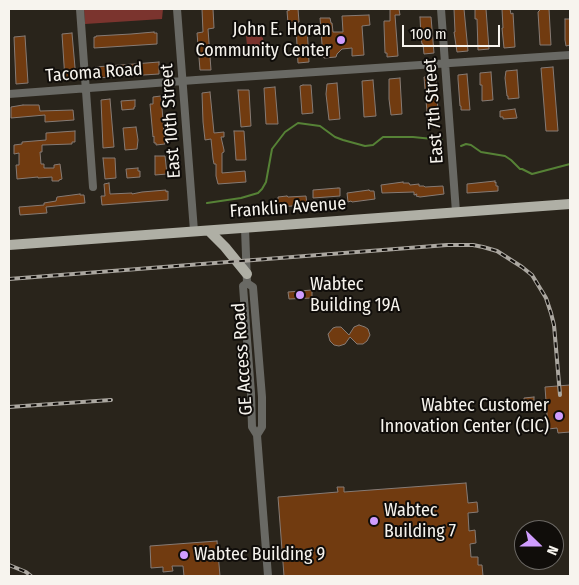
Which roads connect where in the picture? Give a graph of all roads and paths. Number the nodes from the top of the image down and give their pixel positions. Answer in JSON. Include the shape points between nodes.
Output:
{"nodes":[{"id":1,"x":80,"y":9,"type":"edge"},
{"id":2,"x":177,"y":9,"type":"edge"},
{"id":3,"x":441,"y":9,"type":"edge"},
{"id":4,"x":570,"y":55,"type":"edge"},
{"id":5,"x":445,"y":63,"type":"junction"},
{"id":6,"x":183,"y":81,"type":"junction"},
{"id":7,"x":85,"y":88,"type":"junction"},
{"id":8,"x":9,"y":94,"type":"edge"},
{"id":9,"x":92,"y":186,"type":"dead end"},
{"id":10,"x":570,"y":204,"type":"edge"},
{"id":11,"x":456,"y":212,"type":"junction"},
{"id":12,"x":245,"y":228,"type":"junction"},
{"id":13,"x":209,"y":231,"type":"junction"},
{"id":14,"x":194,"y":232,"type":"junction"},
{"id":15,"x":9,"y":237,"type":"edge"},
{"id":16,"x":9,"y":245,"type":"edge"},
{"id":17,"x":247,"y":279,"type":"junction"},
{"id":18,"x":268,"y":576,"type":"edge"}],
"edges":[{"from":1,"to":7,"type":"street"},
{"from":2,"to":6,"type":"street","name":"East 10th Street"},
{"from":3,"to":5,"type":"street","name":"East 7th Street"},
{"from":4,"to":5,"type":"street","name":"Tacoma Road"},
{"from":5,"to":6,"type":"street","name":"Tacoma Road"},
{"from":5,"to":11,"type":"street","name":"East 7th Street"},
{"from":6,"to":7,"type":"street","name":"Tacoma Road"},
{"from":6,"to":14,"type":"street","name":"East 10th Street"},
{"from":7,"to":8,"type":"street","name":"Tacoma Road"},
{"from":7,"to":9,"type":"street"},
{"from":10,"to":11,"type":"main road","name":"Franklin Avenue"},
{"from":11,"to":12,"type":"main road","name":"Franklin Avenue"},
{"from":12,"to":13,"type":"main road","name":"Franklin Avenue"},
{"from":12,"to":17,"type":"street","name":"GE Access Road"},
{"from":13,"to":14,"type":"main road","name":"Franklin Avenue"},
{"from":13,"to":17,"type":"main road"},
{"from":14,"to":16,"type":"main road","name":"Franklin Avenue"},
{"from":15,"to":16,"type":"street"},
{"from":17,"to":18,"type":"street","name":"GE Access Road","via":[[243,286],[252,427],[257,435]]}]}
